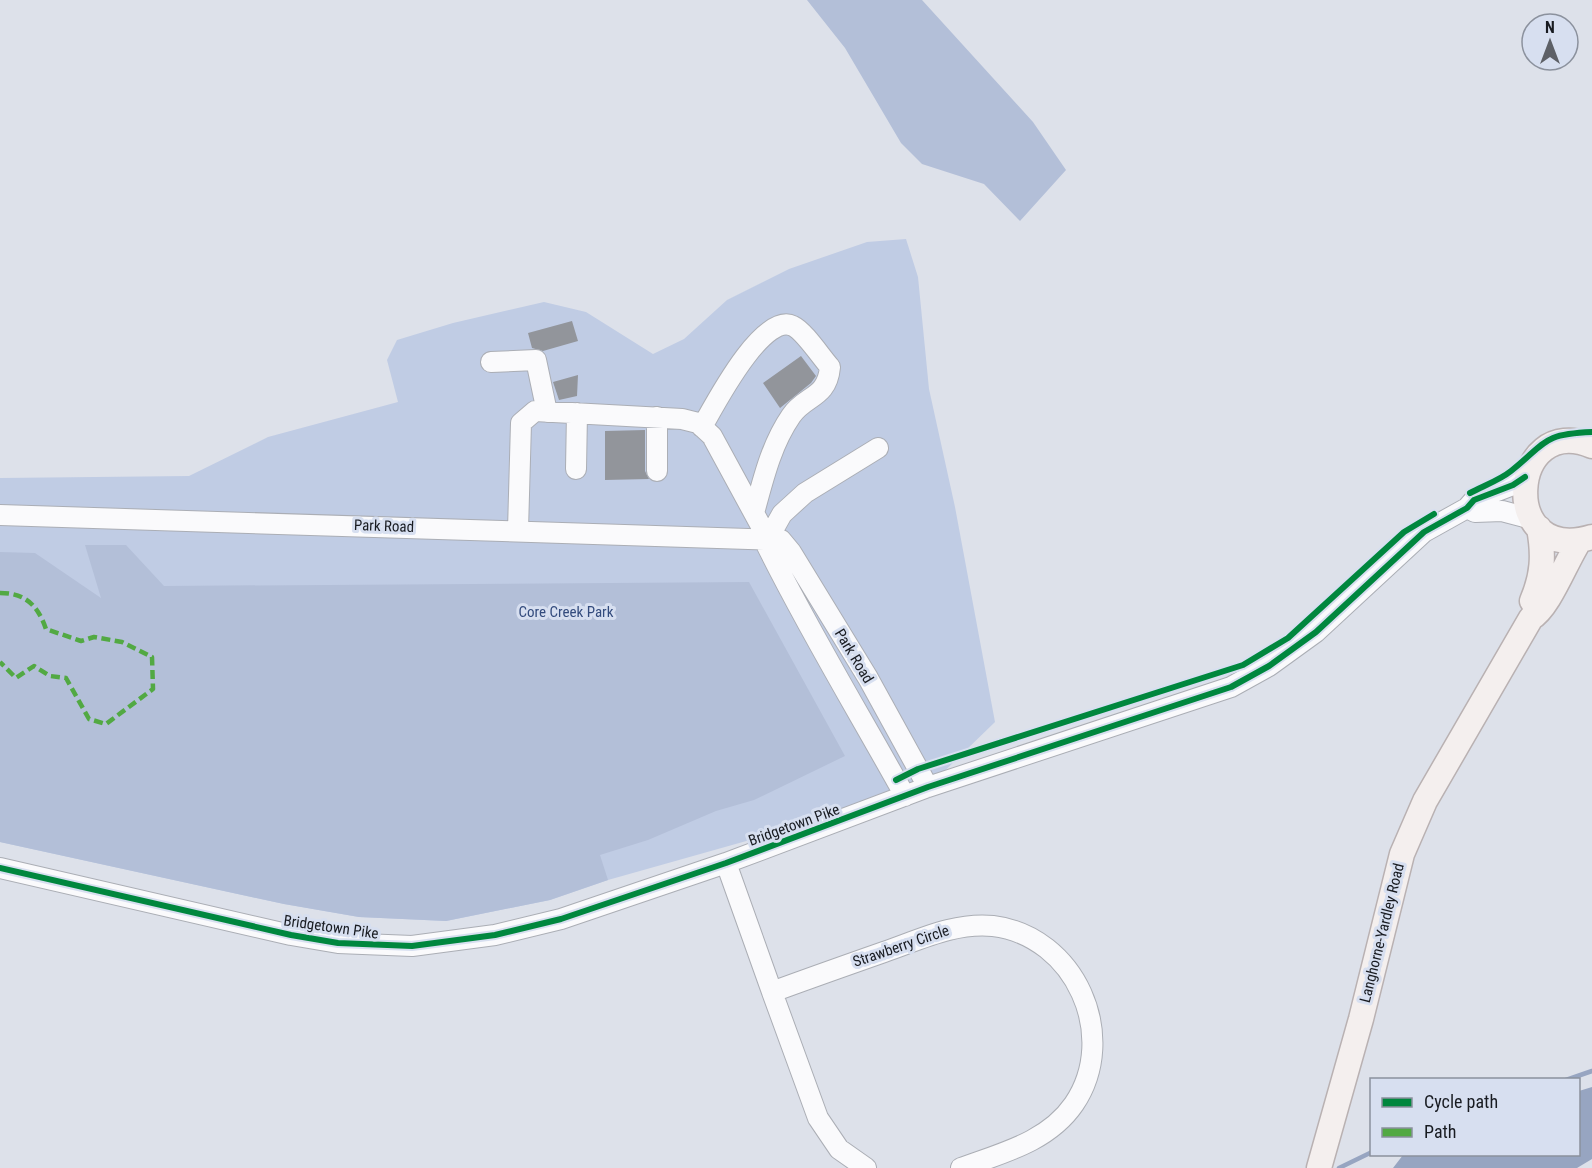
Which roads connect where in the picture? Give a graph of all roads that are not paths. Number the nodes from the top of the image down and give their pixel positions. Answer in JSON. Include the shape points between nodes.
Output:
{"nodes":[{"id":1,"x":491,"y":362,"type":"dead end"},
{"id":2,"x":547,"y":412,"type":"junction"},
{"id":3,"x":577,"y":413,"type":"junction"},
{"id":4,"x":657,"y":417,"type":"junction"},
{"id":5,"x":702,"y":427,"type":"junction"},
{"id":6,"x":1590,"y":444,"type":"edge"},
{"id":7,"x":878,"y":448,"type":"dead end"},
{"id":8,"x":576,"y":469,"type":"dead end"},
{"id":9,"x":657,"y":471,"type":"dead end"},
{"id":10,"x":1525,"y":477,"type":"junction"},
{"id":11,"x":1467,"y":508,"type":"junction"},
{"id":12,"x":754,"y":513,"type":"junction"},
{"id":13,"x":0,"y":514,"type":"edge"},
{"id":14,"x":1535,"y":524,"type":"junction"},
{"id":15,"x":518,"y":530,"type":"junction"},
{"id":16,"x":768,"y":539,"type":"junction"},
{"id":17,"x":1586,"y":539,"type":"edge"},
{"id":18,"x":815,"y":592,"type":"junction"},
{"id":19,"x":796,"y":603,"type":"junction"},
{"id":20,"x":1531,"y":618,"type":"junction"},
{"id":21,"x":928,"y":787,"type":"junction"},
{"id":22,"x":905,"y":796,"type":"junction"},
{"id":23,"x":726,"y":863,"type":"junction"},
{"id":24,"x":0,"y":868,"type":"edge"},
{"id":25,"x":772,"y":992,"type":"junction"},
{"id":26,"x":866,"y":1168,"type":"edge"},
{"id":27,"x":962,"y":1168,"type":"edge"},
{"id":28,"x":1319,"y":1168,"type":"edge"}],
"edges":[{"from":1,"to":2,"type":"street","via":[[536,360]]},
{"from":2,"to":3,"type":"street"},
{"from":2,"to":15,"type":"street","via":[[534,411],[521,423]]},
{"from":3,"to":4,"type":"street"},
{"from":3,"to":8,"type":"street"},
{"from":4,"to":5,"type":"street","via":[[682,419]]},
{"from":4,"to":9,"type":"street"},
{"from":5,"to":12,"type":"street","via":[[712,436]]},
{"from":5,"to":12,"type":"street","via":[[736,368],[777,327],[795,326],[830,367],[825,388],[792,414],[776,443]]},
{"from":6,"to":10,"type":"main road","via":[[1565,442],[1545,450]]},
{"from":7,"to":16,"type":"street","via":[[805,493],[782,514]]},
{"from":10,"to":11,"type":"street","name":"Bridgetown Pike"},
{"from":10,"to":14,"type":"main road","name":"Langhorne-Yardley Road","via":[[1524,499]]},
{"from":11,"to":14,"type":"street","via":[[1475,512],[1502,511]]},
{"from":11,"to":21,"type":"street","name":"Bridgetown Pike","via":[[1424,532],[1316,632],[1269,666],[1231,687]]},
{"from":12,"to":16,"type":"street"},
{"from":13,"to":15,"type":"street","name":"Park Road"},
{"from":14,"to":17,"type":"main road","via":[[1558,539]]},
{"from":14,"to":20,"type":"main road","name":"Langhorne-Yardley Road","via":[[1543,565],[1530,606]]},
{"from":15,"to":16,"type":"street","name":"Park Road"},
{"from":16,"to":18,"type":"street","name":"Park Road","via":[[781,540]]},
{"from":16,"to":19,"type":"street","name":"Park Road","via":[[767,546]]},
{"from":17,"to":20,"type":"main road","name":"Langhorne-Yardley Road","via":[[1565,564],[1541,612]]},
{"from":18,"to":19,"type":"street"},
{"from":18,"to":21,"type":"street","name":"Park Road"},
{"from":19,"to":22,"type":"street","name":"Park Road"},
{"from":20,"to":28,"type":"main road","name":"Langhorne-Yardley Road","via":[[1430,792],[1402,854]]},
{"from":21,"to":22,"type":"street","name":"Bridgetown Pike"},
{"from":22,"to":23,"type":"street","name":"Bridgetown Pike"},
{"from":23,"to":24,"type":"street","name":"Bridgetown Pike","via":[[561,919],[473,939],[412,946],[338,943],[291,935]]},
{"from":23,"to":25,"type":"street"},
{"from":25,"to":26,"type":"street","via":[[818,1118],[838,1149]]},
{"from":25,"to":27,"type":"street","name":"Strawberry Circle","via":[[956,927],[1007,929],[1033,939],[1054,955],[1082,991],[1089,1014],[1092,1055],[1085,1081],[1074,1104],[1039,1137]]}]}
